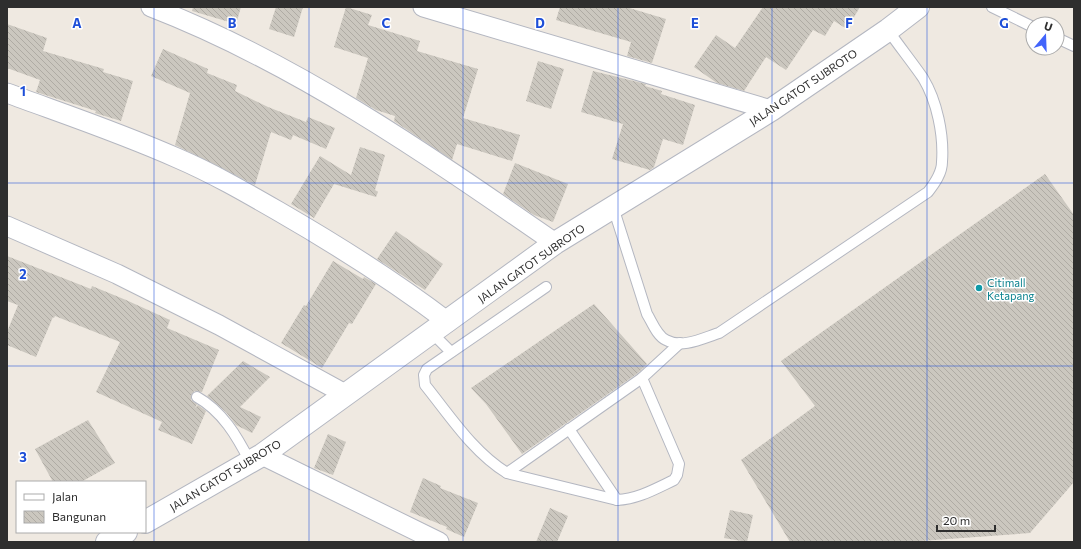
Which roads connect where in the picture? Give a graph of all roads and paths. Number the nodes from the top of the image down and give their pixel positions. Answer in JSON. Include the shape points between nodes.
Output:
{"nodes":[{"id":1,"x":151,"y":7,"type":"edge"},
{"id":2,"x":423,"y":7,"type":"edge"},
{"id":3,"x":918,"y":7,"type":"edge"},
{"id":4,"x":992,"y":7,"type":"edge"},
{"id":5,"x":1025,"y":23,"type":"edge"},
{"id":6,"x":888,"y":30,"type":"junction"},
{"id":7,"x":7,"y":93,"type":"edge"},
{"id":8,"x":771,"y":110,"type":"junction"},
{"id":9,"x":613,"y":207,"type":"junction"},
{"id":10,"x":7,"y":226,"type":"edge"},
{"id":11,"x":554,"y":243,"type":"junction"},
{"id":12,"x":546,"y":287,"type":"dead end"},
{"id":13,"x":440,"y":327,"type":"junction"},
{"id":14,"x":680,"y":344,"type":"junction"},
{"id":15,"x":451,"y":352,"type":"junction"},
{"id":16,"x":642,"y":378,"type":"junction"},
{"id":17,"x":345,"y":394,"type":"junction"},
{"id":18,"x":197,"y":397,"type":"dead end"},
{"id":19,"x":569,"y":429,"type":"junction"},
{"id":20,"x":256,"y":458,"type":"junction"},
{"id":21,"x":507,"y":473,"type":"junction"},
{"id":22,"x":617,"y":500,"type":"junction"},
{"id":23,"x":146,"y":521,"type":"edge"},
{"id":24,"x":124,"y":533,"type":"edge"},
{"id":25,"x":107,"y":542,"type":"edge"},
{"id":26,"x":439,"y":542,"type":"edge"}],
"edges":[{"from":1,"to":11,"type":"street","via":[[223,37],[306,83],[473,186]]},
{"from":2,"to":8,"type":"street"},
{"from":3,"to":6,"type":"street","name":"JALAN GATOT SUBROTO"},
{"from":4,"to":5,"type":"lane"},
{"from":6,"to":8,"type":"street","name":"JALAN GATOT SUBROTO"},
{"from":6,"to":14,"type":"lane","via":[[923,79],[934,103],[941,138],[942,163],[937,180],[928,192],[718,333]]},
{"from":7,"to":13,"type":"street","via":[[128,137],[178,158],[233,186],[335,244],[404,289]]},
{"from":8,"to":9,"type":"street","name":"JALAN GATOT SUBROTO"},
{"from":9,"to":11,"type":"street","name":"JALAN GATOT SUBROTO"},
{"from":9,"to":14,"type":"lane","via":[[648,314],[665,340]]},
{"from":10,"to":17,"type":"street","via":[[117,274],[219,325]]},
{"from":11,"to":13,"type":"street","name":"JALAN GATOT SUBROTO"},
{"from":12,"to":15,"type":"lane"},
{"from":13,"to":15,"type":"lane"},
{"from":13,"to":17,"type":"street","name":"JALAN GATOT SUBROTO"},
{"from":14,"to":16,"type":"lane"},
{"from":15,"to":21,"type":"lane","via":[[427,369],[424,375],[425,385],[476,448]]},
{"from":16,"to":19,"type":"lane"},
{"from":16,"to":22,"type":"lane","via":[[679,464],[679,470],[674,480],[640,496]]},
{"from":17,"to":20,"type":"street","name":"JALAN GATOT SUBROTO"},
{"from":18,"to":20,"type":"lane","via":[[217,412],[241,444]]},
{"from":19,"to":21,"type":"lane"},
{"from":19,"to":22,"type":"lane"},
{"from":20,"to":23,"type":"street","name":"JALAN GATOT SUBROTO"},
{"from":20,"to":26,"type":"street"},
{"from":21,"to":22,"type":"lane"},
{"from":24,"to":25,"type":"street"}]}
